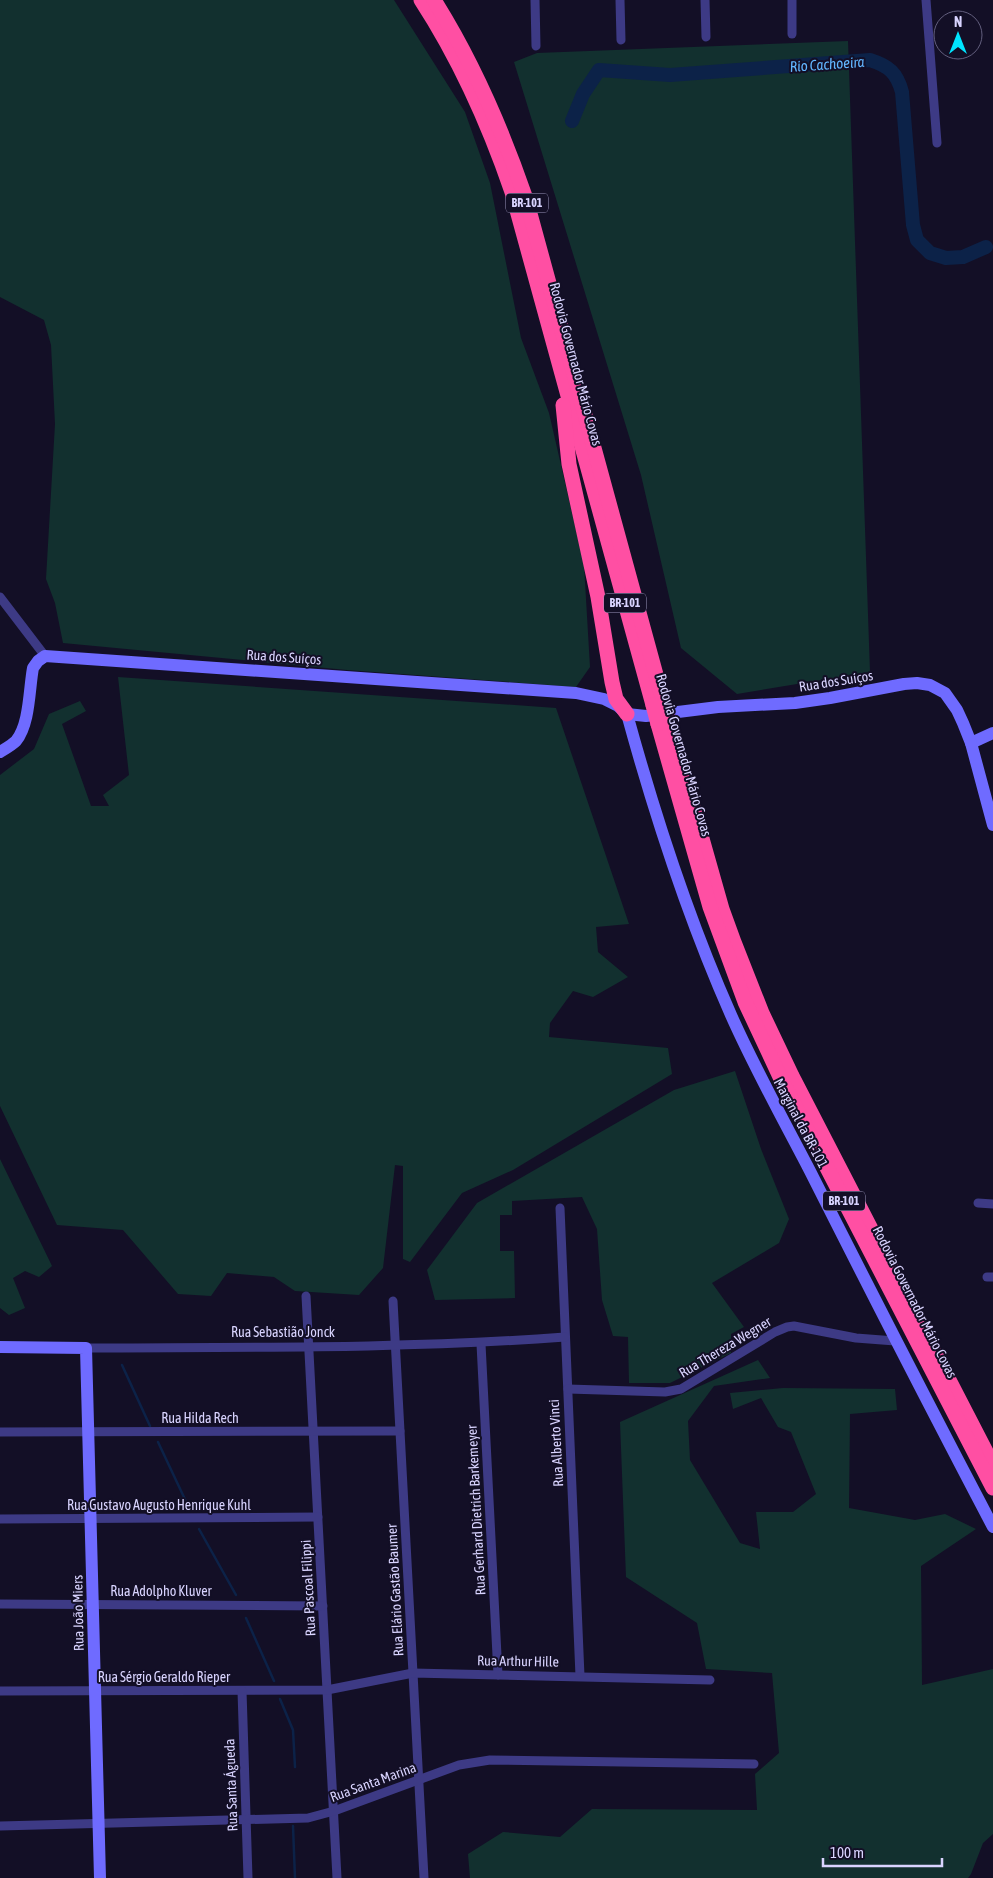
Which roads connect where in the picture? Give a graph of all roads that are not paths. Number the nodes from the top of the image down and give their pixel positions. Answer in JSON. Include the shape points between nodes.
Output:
{"nodes":[{"id":1,"x":421,"y":0,"type":"edge"},
{"id":2,"x":434,"y":0,"type":"edge"},
{"id":3,"x":535,"y":0,"type":"edge"},
{"id":4,"x":620,"y":0,"type":"edge"},
{"id":5,"x":705,"y":0,"type":"edge"},
{"id":6,"x":792,"y":0,"type":"edge"},
{"id":7,"x":926,"y":0,"type":"edge"},
{"id":8,"x":792,"y":34,"type":"dead end"},
{"id":9,"x":706,"y":37,"type":"dead end"},
{"id":10,"x":621,"y":40,"type":"dead end"},
{"id":11,"x":536,"y":46,"type":"dead end"},
{"id":12,"x":937,"y":143,"type":"dead end"},
{"id":13,"x":559,"y":364,"type":"junction"},
{"id":14,"x":0,"y":597,"type":"edge"},
{"id":15,"x":45,"y":656,"type":"junction"},
{"id":16,"x":612,"y":682,"type":"junction"},
{"id":17,"x":594,"y":695,"type":"junction"},
{"id":18,"x":659,"y":704,"type":"junction"},
{"id":19,"x":627,"y":714,"type":"junction"},
{"id":20,"x":664,"y":723,"type":"junction"},
{"id":21,"x":993,"y":733,"type":"edge"},
{"id":22,"x":971,"y":743,"type":"junction"},
{"id":23,"x":0,"y":752,"type":"edge"},
{"id":24,"x":988,"y":784,"type":"edge"},
{"id":25,"x":990,"y":798,"type":"edge"},
{"id":26,"x":993,"y":825,"type":"edge"},
{"id":27,"x":978,"y":1203,"type":"dead end"},
{"id":28,"x":993,"y":1204,"type":"edge"},
{"id":29,"x":560,"y":1208,"type":"dead end"},
{"id":30,"x":306,"y":1296,"type":"dead end"},
{"id":31,"x":393,"y":1301,"type":"dead end"},
{"id":32,"x":566,"y":1337,"type":"junction"},
{"id":33,"x":895,"y":1341,"type":"junction"},
{"id":34,"x":481,"y":1344,"type":"junction"},
{"id":35,"x":309,"y":1346,"type":"junction"},
{"id":36,"x":395,"y":1346,"type":"junction"},
{"id":37,"x":0,"y":1347,"type":"edge"},
{"id":38,"x":86,"y":1348,"type":"junction"},
{"id":39,"x":568,"y":1388,"type":"junction"},
{"id":40,"x":400,"y":1431,"type":"junction"},
{"id":41,"x":0,"y":1432,"type":"edge"},
{"id":42,"x":88,"y":1432,"type":"junction"},
{"id":43,"x":313,"y":1432,"type":"junction"},
{"id":44,"x":984,"y":1447,"type":"junction"},
{"id":45,"x":993,"y":1461,"type":"edge"},
{"id":46,"x":993,"y":1465,"type":"edge"},
{"id":47,"x":993,"y":1488,"type":"edge"},
{"id":48,"x":318,"y":1517,"type":"junction"},
{"id":49,"x":0,"y":1519,"type":"edge"},
{"id":50,"x":90,"y":1519,"type":"junction"},
{"id":51,"x":993,"y":1527,"type":"edge"},
{"id":52,"x":0,"y":1604,"type":"edge"},
{"id":53,"x":93,"y":1604,"type":"junction"},
{"id":54,"x":323,"y":1606,"type":"junction"},
{"id":55,"x":413,"y":1673,"type":"junction"},
{"id":56,"x":498,"y":1675,"type":"junction"},
{"id":57,"x":580,"y":1676,"type":"junction"},
{"id":58,"x":710,"y":1680,"type":"dead end"},
{"id":59,"x":327,"y":1690,"type":"junction"},
{"id":60,"x":0,"y":1691,"type":"edge"},
{"id":61,"x":95,"y":1691,"type":"junction"},
{"id":62,"x":242,"y":1691,"type":"junction"},
{"id":63,"x":754,"y":1764,"type":"dead end"},
{"id":64,"x":419,"y":1780,"type":"junction"},
{"id":65,"x":334,"y":1811,"type":"junction"},
{"id":66,"x":246,"y":1820,"type":"junction"},
{"id":67,"x":98,"y":1823,"type":"junction"},
{"id":68,"x":0,"y":1826,"type":"edge"},
{"id":69,"x":100,"y":1878,"type":"edge"},
{"id":70,"x":248,"y":1878,"type":"edge"},
{"id":71,"x":337,"y":1878,"type":"edge"},
{"id":72,"x":424,"y":1878,"type":"edge"}],
"edges":[{"from":1,"to":13,"type":"highway","name":"Rodovia Governador Mário Covas","number":"BR-101","via":[[454,58],[491,135],[519,216]]},
{"from":2,"to":18,"type":"highway","name":"Rodovia Governador Mário Covas","number":"BR-101","via":[[484,91],[526,199]]},
{"from":3,"to":11,"type":"street"},
{"from":4,"to":10,"type":"street"},
{"from":5,"to":9,"type":"street"},
{"from":6,"to":8,"type":"street"},
{"from":7,"to":12,"type":"street"},
{"from":13,"to":16,"type":"highway","via":[[569,464],[598,597]]},
{"from":13,"to":18,"type":"highway","name":"Rodovia Governador Mário Covas","number":"BR-101"},
{"from":14,"to":15,"type":"street"},
{"from":15,"to":17,"type":"street","name":"Rua dos Suíços"},
{"from":15,"to":23,"type":"street","via":[[34,668],[21,734]]},
{"from":16,"to":17,"type":"street"},
{"from":16,"to":19,"type":"highway","via":[[616,699]]},
{"from":17,"to":19,"type":"street","name":"Rua dos Suíços"},
{"from":18,"to":20,"type":"highway","name":"Rodovia Governador Mário Covas","number":"BR-101","bridge":true},
{"from":19,"to":22,"type":"street","name":"Rua dos Suíços","via":[[646,716],[795,702],[924,683],[939,689],[950,699]]},
{"from":19,"to":33,"type":"street","name":"Marginal da BR-101","via":[[665,843],[730,1013]]},
{"from":20,"to":44,"type":"highway","name":"Rodovia Governador Mário Covas","number":"BR-101","via":[[722,909],[762,1013]]},
{"from":20,"to":47,"type":"highway","name":"Rodovia Governador Mário Covas","number":"BR-101","via":[[710,907],[757,1029]]},
{"from":21,"to":22,"type":"street"},
{"from":22,"to":24,"type":"street","name":"Rua dos Suíços"},
{"from":24,"to":25,"type":"street","name":"Rua dos Suíços"},
{"from":25,"to":26,"type":"street","name":"Rua dos Suíços"},
{"from":27,"to":28,"type":"street"},
{"from":29,"to":32,"type":"street","name":"Rua Alberto Vinci"},
{"from":30,"to":35,"type":"street","name":"Rua Pascoal Filippi"},
{"from":31,"to":36,"type":"street","name":"Rua Elário Gastão Baumer"},
{"from":32,"to":34,"type":"street","name":"Rua Sebastião Jonck"},
{"from":32,"to":39,"type":"street","name":"Rua Alberto Vinci"},
{"from":33,"to":39,"type":"street","name":"Rua Thereza Wegner","via":[[787,1327],[681,1389],[665,1392]]},
{"from":33,"to":51,"type":"street","name":"Marginal da BR-101"},
{"from":34,"to":36,"type":"street","name":"Rua Sebastião Jonck"},
{"from":34,"to":56,"type":"street","name":"Rua Gerhard Dietrich Barkemeyer"},
{"from":35,"to":36,"type":"street","name":"Rua Sebastião Jonck"},
{"from":35,"to":38,"type":"street","name":"Rua Sebastião Jonck"},
{"from":35,"to":43,"type":"street","name":"Rua Pascoal Filippi"},
{"from":36,"to":40,"type":"street","name":"Rua Elário Gastão Baumer"},
{"from":37,"to":38,"type":"street","name":"Rua Sebastião Jonck"},
{"from":38,"to":42,"type":"street","name":"Rua João Miers"},
{"from":39,"to":57,"type":"street","name":"Rua Alberto Vinci"},
{"from":40,"to":43,"type":"street","name":"Rua Hilda Rech"},
{"from":40,"to":55,"type":"street","name":"Rua Elário Gastão Baumer"},
{"from":41,"to":42,"type":"street","name":"Rua Hilda Rech"},
{"from":42,"to":43,"type":"street","name":"Rua Hilda Rech"},
{"from":42,"to":50,"type":"street","name":"Rua João Miers"},
{"from":43,"to":48,"type":"street","name":"Rua Pascoal Filippi"},
{"from":44,"to":45,"type":"highway"},
{"from":44,"to":46,"type":"highway","name":"Rodovia Governador Mário Covas","number":"BR-101"},
{"from":48,"to":50,"type":"street","name":"Rua Gustavo Augusto Henrique Kuhl"},
{"from":48,"to":54,"type":"street","name":"Rua Pascoal Filippi"},
{"from":49,"to":50,"type":"street","name":"Rua Gustavo Augusto Henrique Kuhl"},
{"from":50,"to":53,"type":"street","name":"Rua João Miers"},
{"from":52,"to":53,"type":"street","name":"Rua Adolpho Kluver"},
{"from":53,"to":54,"type":"street","name":"Rua Adolpho Kluver"},
{"from":53,"to":61,"type":"street","name":"Rua João Miers"},
{"from":54,"to":59,"type":"street","name":"Rua Pascoal Filippi"},
{"from":55,"to":56,"type":"street","name":"Rua Arthur Hille"},
{"from":55,"to":59,"type":"street","name":"Rua Arthur Hille"},
{"from":55,"to":64,"type":"street","name":"Rua Elário Gastão Baumer"},
{"from":56,"to":57,"type":"street","name":"Rua Arthur Hille"},
{"from":57,"to":58,"type":"street","name":"Rua Arthur Hille"},
{"from":59,"to":62,"type":"street","name":"Rua Sérgio Geraldo Rieper"},
{"from":59,"to":65,"type":"street","name":"Rua Pascoal Filippi"},
{"from":60,"to":61,"type":"street","name":"Rua Sérgio Geraldo Rieper"},
{"from":61,"to":62,"type":"street","name":"Rua Sérgio Geraldo Rieper"},
{"from":61,"to":67,"type":"street","name":"Rua João Miers"},
{"from":62,"to":66,"type":"street","name":"Rua Santa Águeda"},
{"from":63,"to":64,"type":"street","name":"Rua Santa Marina","via":[[490,1760],[459,1766]]},
{"from":64,"to":65,"type":"street","name":"Rua Santa Marina"},
{"from":64,"to":72,"type":"street","name":"Rua Elário Gastão Baumer"},
{"from":65,"to":66,"type":"street","name":"Rua Santa Marina","via":[[308,1818]]},
{"from":65,"to":71,"type":"street","name":"Rua Pascoal Filippi"},
{"from":66,"to":67,"type":"street","name":"Rua Santa Marina"},
{"from":66,"to":70,"type":"street","name":"Rua Santa Águeda"},
{"from":67,"to":68,"type":"street","name":"Rua Santa Marina"},
{"from":67,"to":69,"type":"street","name":"Rua João Miers"}]}
